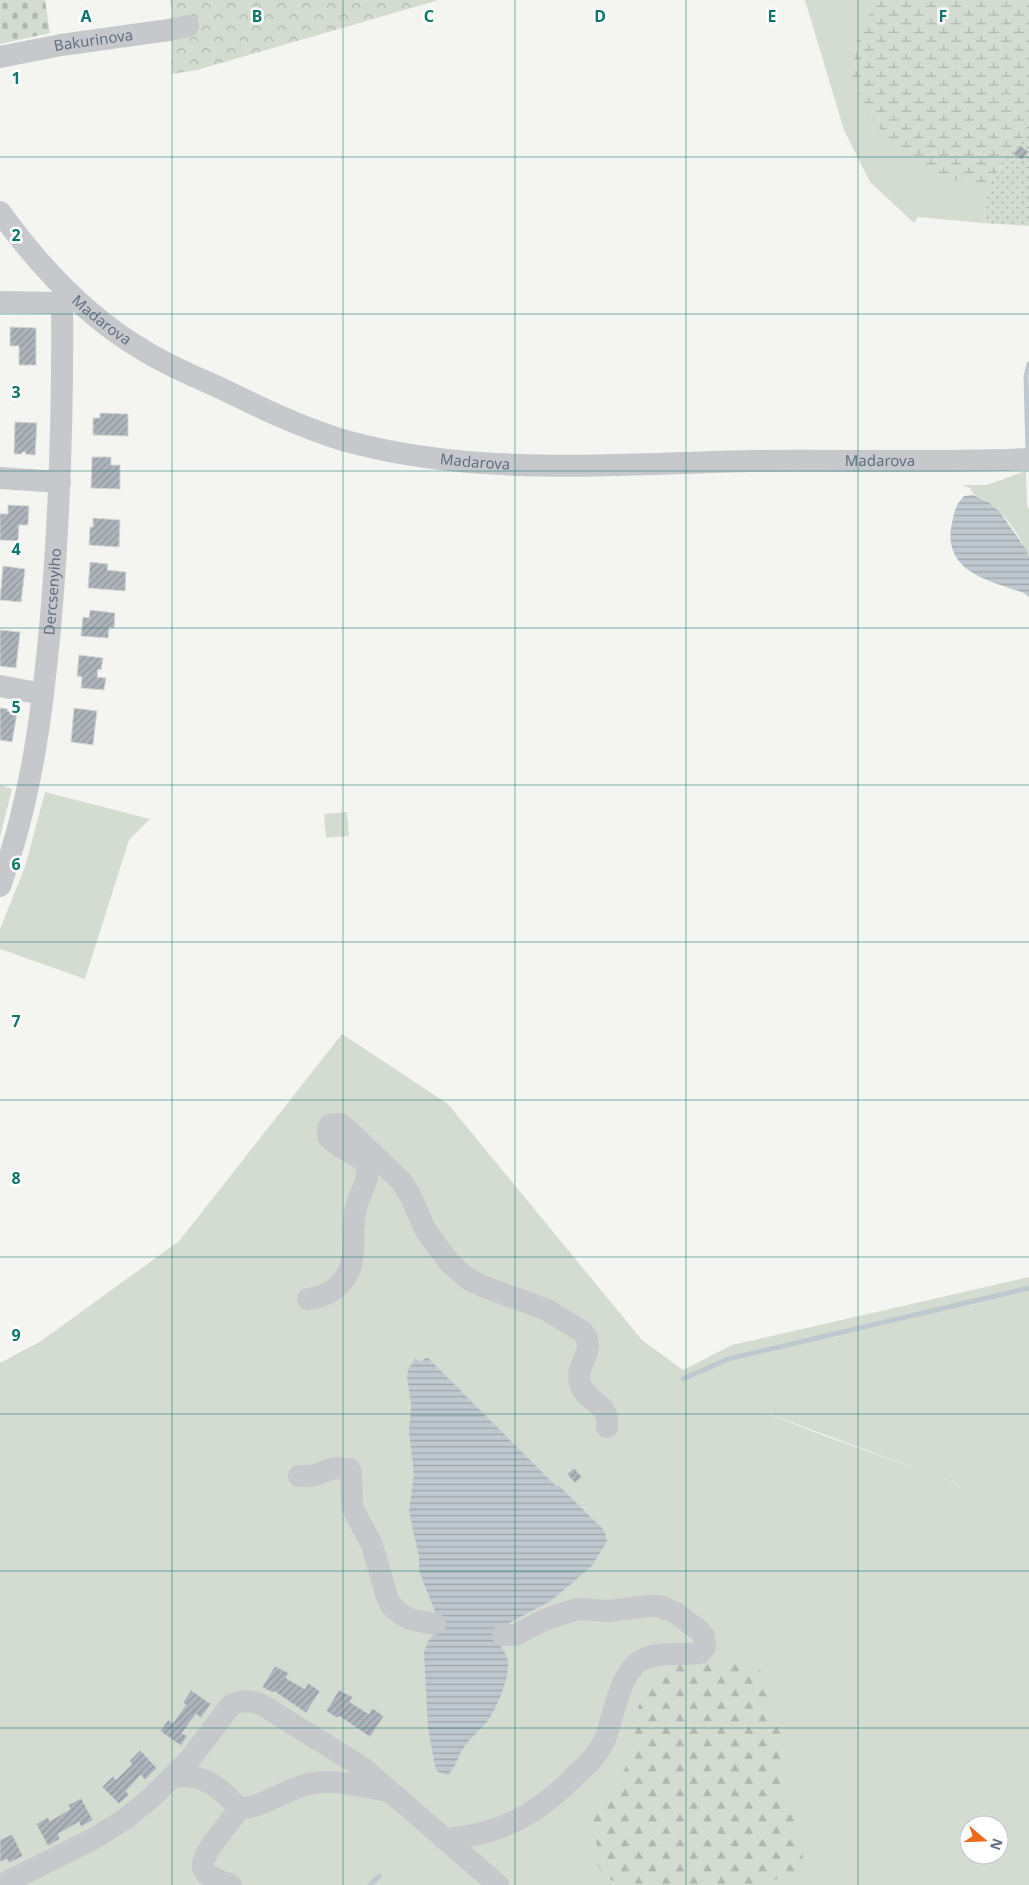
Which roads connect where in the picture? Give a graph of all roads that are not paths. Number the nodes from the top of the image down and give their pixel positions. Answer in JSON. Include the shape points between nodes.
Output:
{"nodes":[{"id":1,"x":188,"y":26,"type":"dead end"},
{"id":2,"x":0,"y":57,"type":"edge"},
{"id":3,"x":0,"y":212,"type":"edge"},
{"id":4,"x":66,"y":299,"type":"junction"},
{"id":5,"x":0,"y":302,"type":"edge"},
{"id":6,"x":1024,"y":459,"type":"edge"},
{"id":7,"x":0,"y":478,"type":"edge"},
{"id":8,"x":60,"y":482,"type":"junction"},
{"id":9,"x":0,"y":686,"type":"edge"},
{"id":10,"x":43,"y":694,"type":"junction"},
{"id":11,"x":0,"y":885,"type":"edge"},
{"id":12,"x":308,"y":1299,"type":"dead end"},
{"id":13,"x":607,"y":1427,"type":"dead end"},
{"id":14,"x":298,"y":1476,"type":"dead end"},
{"id":15,"x":435,"y":1624,"type":"dead end"},
{"id":16,"x":503,"y":1635,"type":"dead end"},
{"id":17,"x":173,"y":1777,"type":"junction"},
{"id":18,"x":389,"y":1792,"type":"junction"},
{"id":19,"x":239,"y":1808,"type":"junction"},
{"id":20,"x":444,"y":1839,"type":"junction"},
{"id":21,"x":485,"y":1881,"type":"edge"},
{"id":22,"x":1,"y":1885,"type":"edge"},
{"id":23,"x":231,"y":1885,"type":"edge"}],
"edges":[{"from":1,"to":2,"type":"street","name":"Bakurinova"},
{"from":3,"to":4,"type":"street","name":"Madarova"},
{"from":4,"to":5,"type":"street"},
{"from":4,"to":6,"type":"street","name":"Madarova","via":[[143,351],[249,402],[345,441],[420,457],[561,465]]},
{"from":4,"to":8,"type":"street","name":"Dercsenyiho"},
{"from":7,"to":8,"type":"street"},
{"from":8,"to":10,"type":"street","name":"Dercsenyiho"},
{"from":9,"to":10,"type":"street"},
{"from":10,"to":11,"type":"street","name":"Dercsenyiho","via":[[24,808]]},
{"from":12,"to":13,"type":"street","via":[[331,1292],[347,1277],[352,1264],[354,1216],[367,1168],[362,1160],[328,1137],[330,1125],[340,1124],[402,1182],[426,1231],[461,1274],[485,1287],[547,1310],[583,1332],[589,1347],[579,1373],[580,1384],[584,1393],[606,1414]]},
{"from":14,"to":15,"type":"street","via":[[312,1476],[334,1468],[349,1469],[352,1507],[372,1545],[386,1597],[392,1607],[409,1619]]},
{"from":16,"to":20,"type":"street","via":[[515,1635],[544,1620],[577,1609],[659,1606],[676,1613],[700,1631],[706,1641],[704,1650],[700,1652],[651,1656],[634,1665],[623,1683],[600,1749],[547,1802],[493,1831]]},
{"from":17,"to":18,"type":"street","via":[[205,1742],[231,1705],[249,1700],[353,1761]]},
{"from":17,"to":19,"type":"street","via":[[204,1779]]},
{"from":17,"to":22,"type":"street","via":[[125,1819],[93,1839]]},
{"from":18,"to":19,"type":"street","via":[[321,1782]]},
{"from":18,"to":20,"type":"street"},
{"from":19,"to":23,"type":"street","via":[[202,1861],[207,1874]]},
{"from":20,"to":21,"type":"street"}]}
